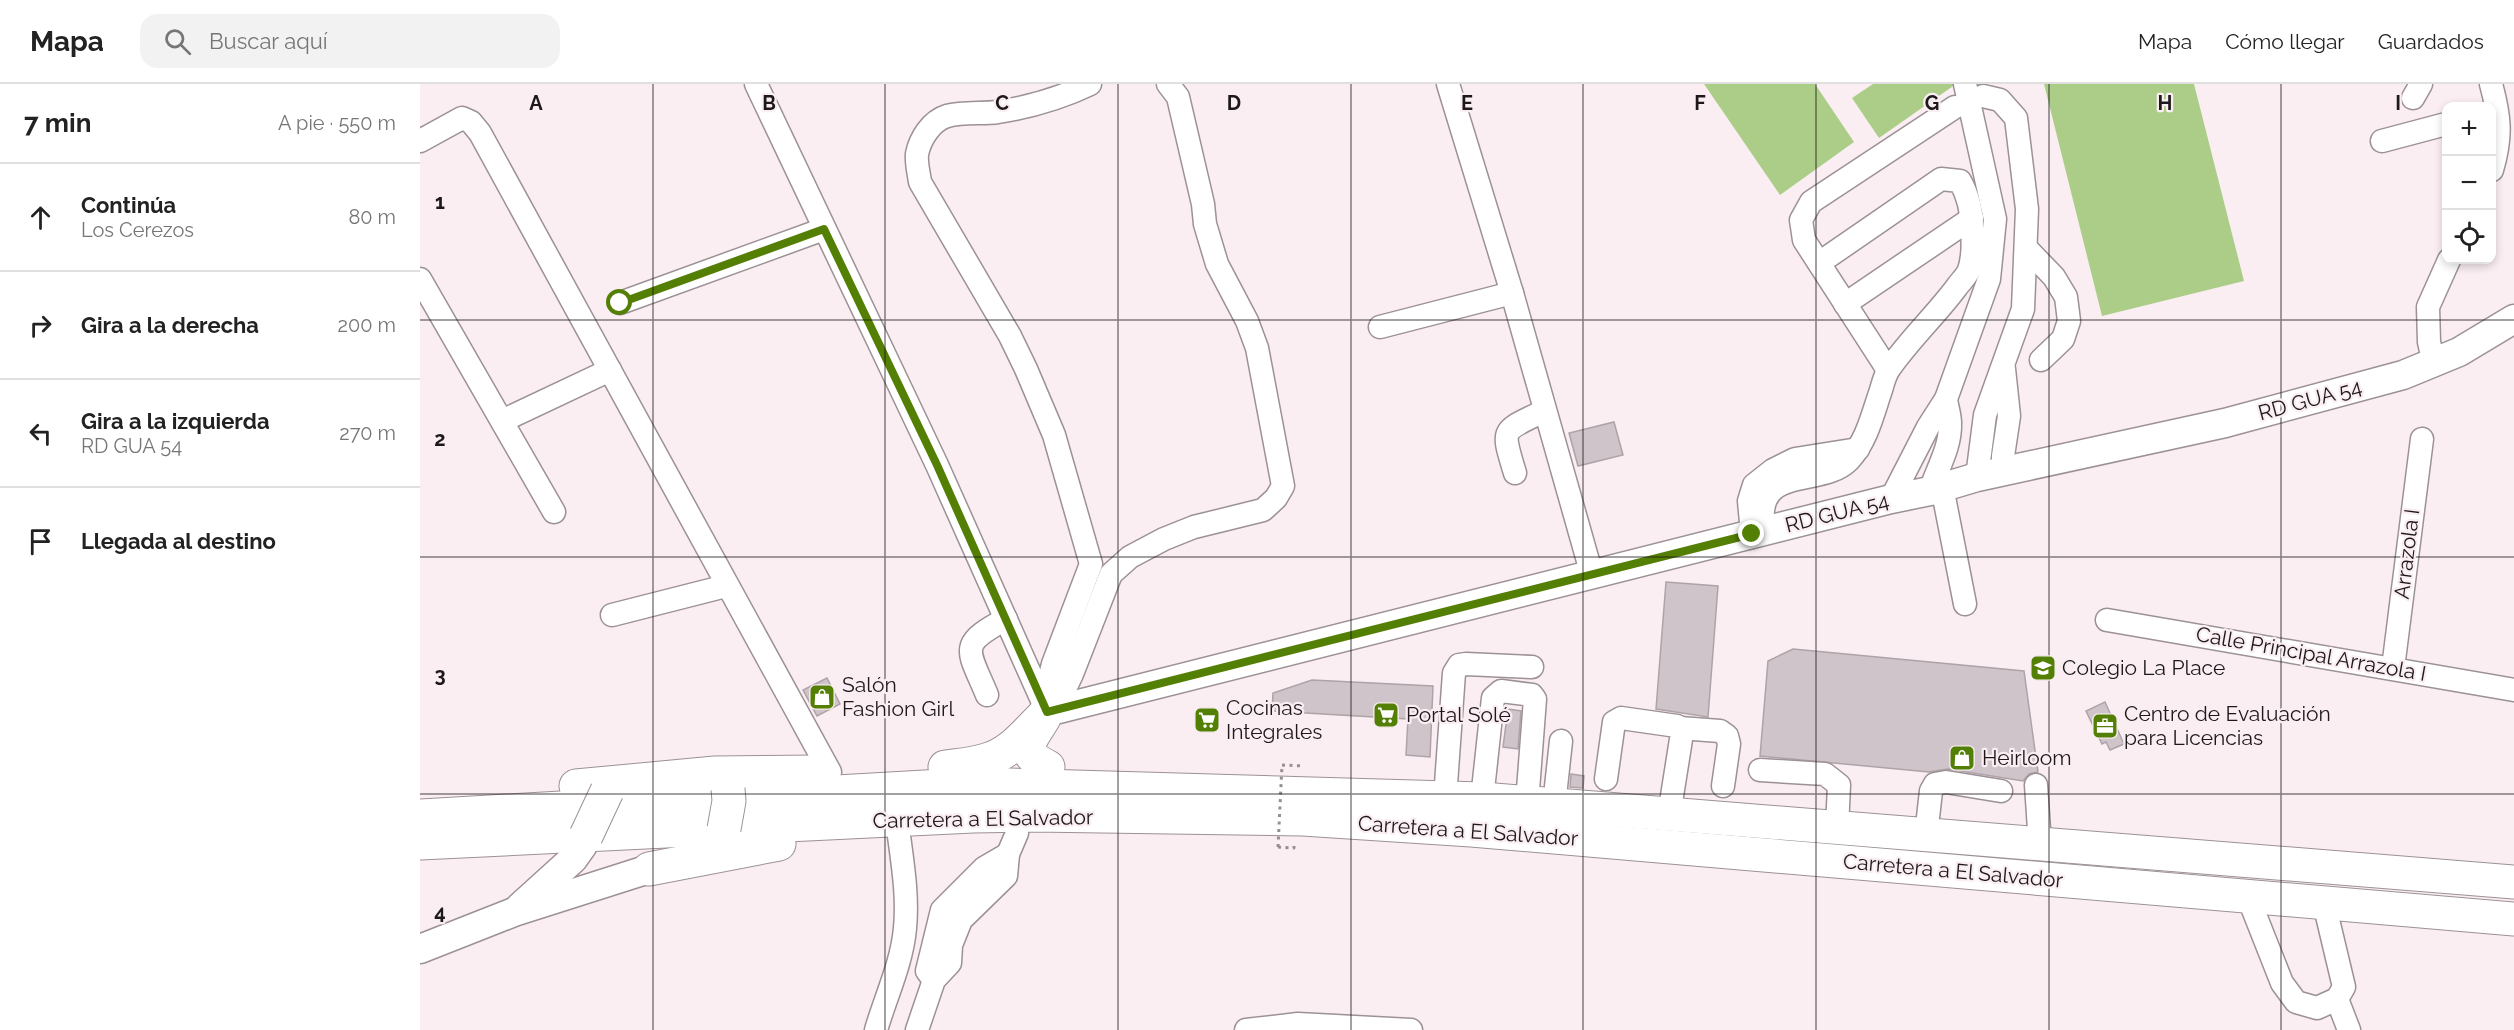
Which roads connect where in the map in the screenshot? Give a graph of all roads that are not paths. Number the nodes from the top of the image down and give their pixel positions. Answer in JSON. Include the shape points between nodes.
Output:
{"nodes":[{"id":1,"x":756,"y":84,"type":"edge"},
{"id":2,"x":1090,"y":84,"type":"edge"},
{"id":3,"x":1168,"y":84,"type":"edge"},
{"id":4,"x":1448,"y":84,"type":"edge"},
{"id":5,"x":2491,"y":84,"type":"edge"},
{"id":6,"x":1974,"y":90,"type":"edge"},
{"id":7,"x":2494,"y":102,"type":"edge"},
{"id":8,"x":1955,"y":107,"type":"dead end"},
{"id":9,"x":2496,"y":121,"type":"edge"},
{"id":10,"x":2442,"y":125,"type":"edge"},
{"id":11,"x":420,"y":141,"type":"edge"},
{"id":12,"x":2382,"y":141,"type":"dead end"},
{"id":13,"x":2496,"y":157,"type":"edge"},
{"id":14,"x":1972,"y":218,"type":"junction"},
{"id":15,"x":824,"y":229,"type":"junction"},
{"id":16,"x":2026,"y":248,"type":"junction"},
{"id":17,"x":1819,"y":263,"type":"junction"},
{"id":18,"x":2447,"y":264,"type":"edge"},
{"id":19,"x":420,"y":279,"type":"edge"},
{"id":20,"x":1512,"y":293,"type":"junction"},
{"id":21,"x":620,"y":303,"type":"dead end"},
{"id":22,"x":1845,"y":303,"type":"junction"},
{"id":23,"x":2514,"y":319,"type":"edge"},
{"id":24,"x":1380,"y":327,"type":"dead end"},
{"id":25,"x":2041,"y":360,"type":"dead end"},
{"id":26,"x":2433,"y":364,"type":"junction"},
{"id":27,"x":610,"y":370,"type":"junction"},
{"id":28,"x":1888,"y":370,"type":"junction"},
{"id":29,"x":1946,"y":399,"type":"junction"},
{"id":30,"x":1544,"y":411,"type":"junction"},
{"id":31,"x":502,"y":421,"type":"junction"},
{"id":32,"x":2422,"y":439,"type":"dead end"},
{"id":33,"x":1515,"y":473,"type":"dead end"},
{"id":34,"x":1990,"y":474,"type":"junction"},
{"id":35,"x":1936,"y":489,"type":"junction"},
{"id":36,"x":1891,"y":499,"type":"junction"},
{"id":37,"x":554,"y":512,"type":"dead end"},
{"id":38,"x":1758,"y":533,"type":"junction"},
{"id":39,"x":1091,"y":564,"type":"junction"},
{"id":40,"x":1112,"y":574,"type":"junction"},
{"id":41,"x":1592,"y":575,"type":"junction"},
{"id":42,"x":726,"y":586,"type":"junction"},
{"id":43,"x":1965,"y":604,"type":"dead end"},
{"id":44,"x":612,"y":615,"type":"dead end"},
{"id":45,"x":1006,"y":620,"type":"junction"},
{"id":46,"x":2107,"y":620,"type":"dead end"},
{"id":47,"x":1532,"y":667,"type":"dead end"},
{"id":48,"x":2393,"y":668,"type":"junction"},
{"id":49,"x":2514,"y":690,"type":"edge"},
{"id":50,"x":987,"y":695,"type":"dead end"},
{"id":51,"x":1047,"y":712,"type":"junction"},
{"id":52,"x":1680,"y":728,"type":"junction"},
{"id":53,"x":1561,"y":741,"type":"dead end"},
{"id":54,"x":945,"y":767,"type":"junction"},
{"id":55,"x":1048,"y":767,"type":"junction"},
{"id":56,"x":1760,"y":770,"type":"dead end"},
{"id":57,"x":830,"y":772,"type":"junction"},
{"id":58,"x":1606,"y":779,"type":"dead end"},
{"id":59,"x":721,"y":781,"type":"junction"},
{"id":60,"x":2036,"y":785,"type":"dead end"},
{"id":61,"x":609,"y":786,"type":"junction"},
{"id":62,"x":1723,"y":786,"type":"dead end"},
{"id":63,"x":2001,"y":790,"type":"dead end"},
{"id":64,"x":1390,"y":794,"type":"junction"},
{"id":65,"x":1445,"y":798,"type":"junction"},
{"id":66,"x":1482,"y":799,"type":"junction"},
{"id":67,"x":420,"y":802,"type":"edge"},
{"id":68,"x":1541,"y":804,"type":"junction"},
{"id":69,"x":1669,"y":814,"type":"junction"},
{"id":70,"x":420,"y":816,"type":"edge"},
{"id":71,"x":1838,"y":828,"type":"junction"},
{"id":72,"x":1298,"y":833,"type":"junction"},
{"id":73,"x":1926,"y":835,"type":"junction"},
{"id":74,"x":716,"y":836,"type":"junction"},
{"id":75,"x":899,"y":836,"type":"junction"},
{"id":76,"x":584,"y":840,"type":"junction"},
{"id":77,"x":420,"y":843,"type":"edge"},
{"id":78,"x":778,"y":844,"type":"junction"},
{"id":79,"x":1012,"y":844,"type":"junction"},
{"id":80,"x":2040,"y":844,"type":"junction"},
{"id":81,"x":420,"y":850,"type":"edge"},
{"id":82,"x":649,"y":869,"type":"junction"},
{"id":83,"x":2514,"y":882,"type":"edge"},
{"id":84,"x":2248,"y":897,"type":"junction"},
{"id":85,"x":2324,"y":903,"type":"junction"},
{"id":86,"x":514,"y":912,"type":"junction"},
{"id":87,"x":2514,"y":919,"type":"edge"},
{"id":88,"x":420,"y":949,"type":"edge"},
{"id":89,"x":2337,"y":999,"type":"junction"},
{"id":90,"x":876,"y":1030,"type":"edge"},
{"id":91,"x":917,"y":1030,"type":"edge"},
{"id":92,"x":1246,"y":1030,"type":"edge"},
{"id":93,"x":1411,"y":1030,"type":"edge"},
{"id":94,"x":2349,"y":1030,"type":"edge"}],
"edges":[{"from":1,"to":15,"type":"street"},
{"from":2,"to":39,"type":"street","via":[[1033,105],[946,117],[925,134],[917,156],[920,182],[1010,336],[1054,435]]},
{"from":3,"to":40,"type":"street","via":[[1178,97],[1217,264],[1257,348],[1283,486],[1263,510],[1194,527],[1164,539],[1130,557]]},
{"from":4,"to":20,"type":"street"},
{"from":5,"to":7,"type":"street"},
{"from":6,"to":16,"type":"street","via":[[2000,100],[2016,118],[2027,209]]},
{"from":6,"to":29,"type":"street","via":[[1995,219],[1989,279]]},
{"from":8,"to":17,"type":"street","via":[[1806,207],[1801,220],[1802,234]]},
{"from":9,"to":13,"type":"street"},
{"from":10,"to":12,"type":"street"},
{"from":11,"to":27,"type":"street","via":[[462,118],[471,122]]},
{"from":14,"to":17,"type":"street","via":[[1969,196],[1960,181],[1941,179]]},
{"from":14,"to":22,"type":"street"},
{"from":14,"to":28,"type":"street","via":[[1969,270]]},
{"from":15,"to":21,"type":"street"},
{"from":15,"to":45,"type":"street"},
{"from":16,"to":25,"type":"street","via":[[2054,277],[2066,297],[2069,321],[2063,339]]},
{"from":16,"to":34,"type":"street","via":[[2024,309],[2004,365],[2009,416],[2003,456]]},
{"from":17,"to":22,"type":"street"},
{"from":18,"to":26,"type":"street","via":[[2428,307]]},
{"from":19,"to":31,"type":"street"},
{"from":20,"to":24,"type":"street"},
{"from":20,"to":30,"type":"street"},
{"from":22,"to":28,"type":"street"},
{"from":23,"to":26,"type":"main road","name":"RD GUA 54"},
{"from":26,"to":34,"type":"main road","name":"RD GUA 54","via":[[2225,423]]},
{"from":27,"to":31,"type":"street"},
{"from":27,"to":42,"type":"street"},
{"from":28,"to":38,"type":"street","via":[[1858,449],[1834,471],[1783,482],[1770,495]]},
{"from":29,"to":35,"type":"street","via":[[1950,423]]},
{"from":29,"to":36,"type":"street"},
{"from":30,"to":33,"type":"street","via":[[1507,433],[1505,440]]},
{"from":30,"to":41,"type":"street"},
{"from":31,"to":37,"type":"street"},
{"from":32,"to":48,"type":"street","name":"Arrazola I"},
{"from":34,"to":35,"type":"main road","name":"RD GUA 54"},
{"from":35,"to":36,"type":"main road","name":"RD GUA 54"},
{"from":35,"to":43,"type":"street"},
{"from":36,"to":38,"type":"main road","name":"RD GUA 54"},
{"from":38,"to":41,"type":"main road","name":"RD GUA 54"},
{"from":39,"to":40,"type":"street"},
{"from":39,"to":51,"type":"street","via":[[1053,664]]},
{"from":40,"to":51,"type":"street","via":[[1064,691]]},
{"from":41,"to":51,"type":"main road","name":"RD GUA 54"},
{"from":42,"to":44,"type":"street"},
{"from":42,"to":57,"type":"street"},
{"from":45,"to":50,"type":"street","via":[[977,636],[971,644],[971,655]]},
{"from":45,"to":51,"type":"street"},
{"from":46,"to":48,"type":"street","name":"Calle Principal Arrazola I"},
{"from":47,"to":65,"type":"street","via":[[1459,665],[1454,673]]},
{"from":48,"to":49,"type":"street","name":"Calle Principal Arrazola I"},
{"from":51,"to":54,"type":"highway","via":[[998,755]]},
{"from":51,"to":55,"type":"highway","via":[[1029,742],[1028,752],[1032,759]]},
{"from":52,"to":58,"type":"street","via":[[1621,718],[1614,722]]},
{"from":52,"to":62,"type":"street","via":[[1720,731],[1727,736]]},
{"from":52,"to":69,"type":"street"},
{"from":53,"to":68,"type":"street"},
{"from":54,"to":55,"type":"highway"},
{"from":54,"to":57,"type":"highway"},
{"from":55,"to":64,"type":"highway","via":[[1347,783]]},
{"from":56,"to":71,"type":"street","via":[[1825,774],[1833,778],[1839,784]]},
{"from":57,"to":59,"type":"highway"},
{"from":59,"to":61,"type":"highway"},
{"from":59,"to":74,"type":"highway","bridge":true,"via":[[729,801]]},
{"from":60,"to":80,"type":"street"},
{"from":61,"to":67,"type":"highway"},
{"from":61,"to":76,"type":"highway","bridge":true},
{"from":63,"to":73,"type":"street","via":[[1935,784]]},
{"from":64,"to":65,"type":"highway","name":"Carretera a El Salvador"},
{"from":64,"to":70,"type":"highway","name":"Carretera a El Salvador","via":[[977,784]]},
{"from":65,"to":66,"type":"highway","name":"Carretera a El Salvador"},
{"from":66,"to":68,"type":"highway","name":"Carretera a El Salvador"},
{"from":66,"to":68,"type":"street","via":[[1493,698],[1502,691],[1532,695],[1535,699]]},
{"from":68,"to":69,"type":"highway","name":"Carretera a El Salvador"},
{"from":69,"to":71,"type":"highway","name":"Carretera a El Salvador"},
{"from":71,"to":73,"type":"highway","name":"Carretera a El Salvador"},
{"from":72,"to":77,"type":"highway","name":"Carretera a El Salvador","via":[[973,816]]},
{"from":72,"to":79,"type":"highway"},
{"from":72,"to":84,"type":"highway","name":"Carretera a El Salvador","via":[[1551,836]]},
{"from":73,"to":80,"type":"highway","name":"Carretera a El Salvador"},
{"from":74,"to":76,"type":"highway"},
{"from":74,"to":78,"type":"highway"},
{"from":74,"to":82,"type":"highway"},
{"from":75,"to":78,"type":"highway"},
{"from":75,"to":79,"type":"highway"},
{"from":75,"to":90,"type":"street","via":[[905,929],[900,958]]},
{"from":76,"to":81,"type":"highway"},
{"from":76,"to":86,"type":"main road","via":[[573,859]]},
{"from":78,"to":82,"type":"highway"},
{"from":79,"to":91,"type":"street","via":[[942,910],[927,971],[934,980]]},
{"from":80,"to":83,"type":"highway","name":"Carretera a El Salvador"},
{"from":82,"to":86,"type":"main road"},
{"from":84,"to":85,"type":"highway","name":"Carretera a El Salvador"},
{"from":84,"to":89,"type":"street","via":[[2282,983],[2296,1002],[2317,1008]]},
{"from":85,"to":87,"type":"highway","name":"Carretera a El Salvador"},
{"from":85,"to":89,"type":"street","via":[[2342,972],[2344,987]]},
{"from":86,"to":88,"type":"main road"},
{"from":89,"to":94,"type":"street"},
{"from":92,"to":93,"type":"street","via":[[1298,1024]]}]}
